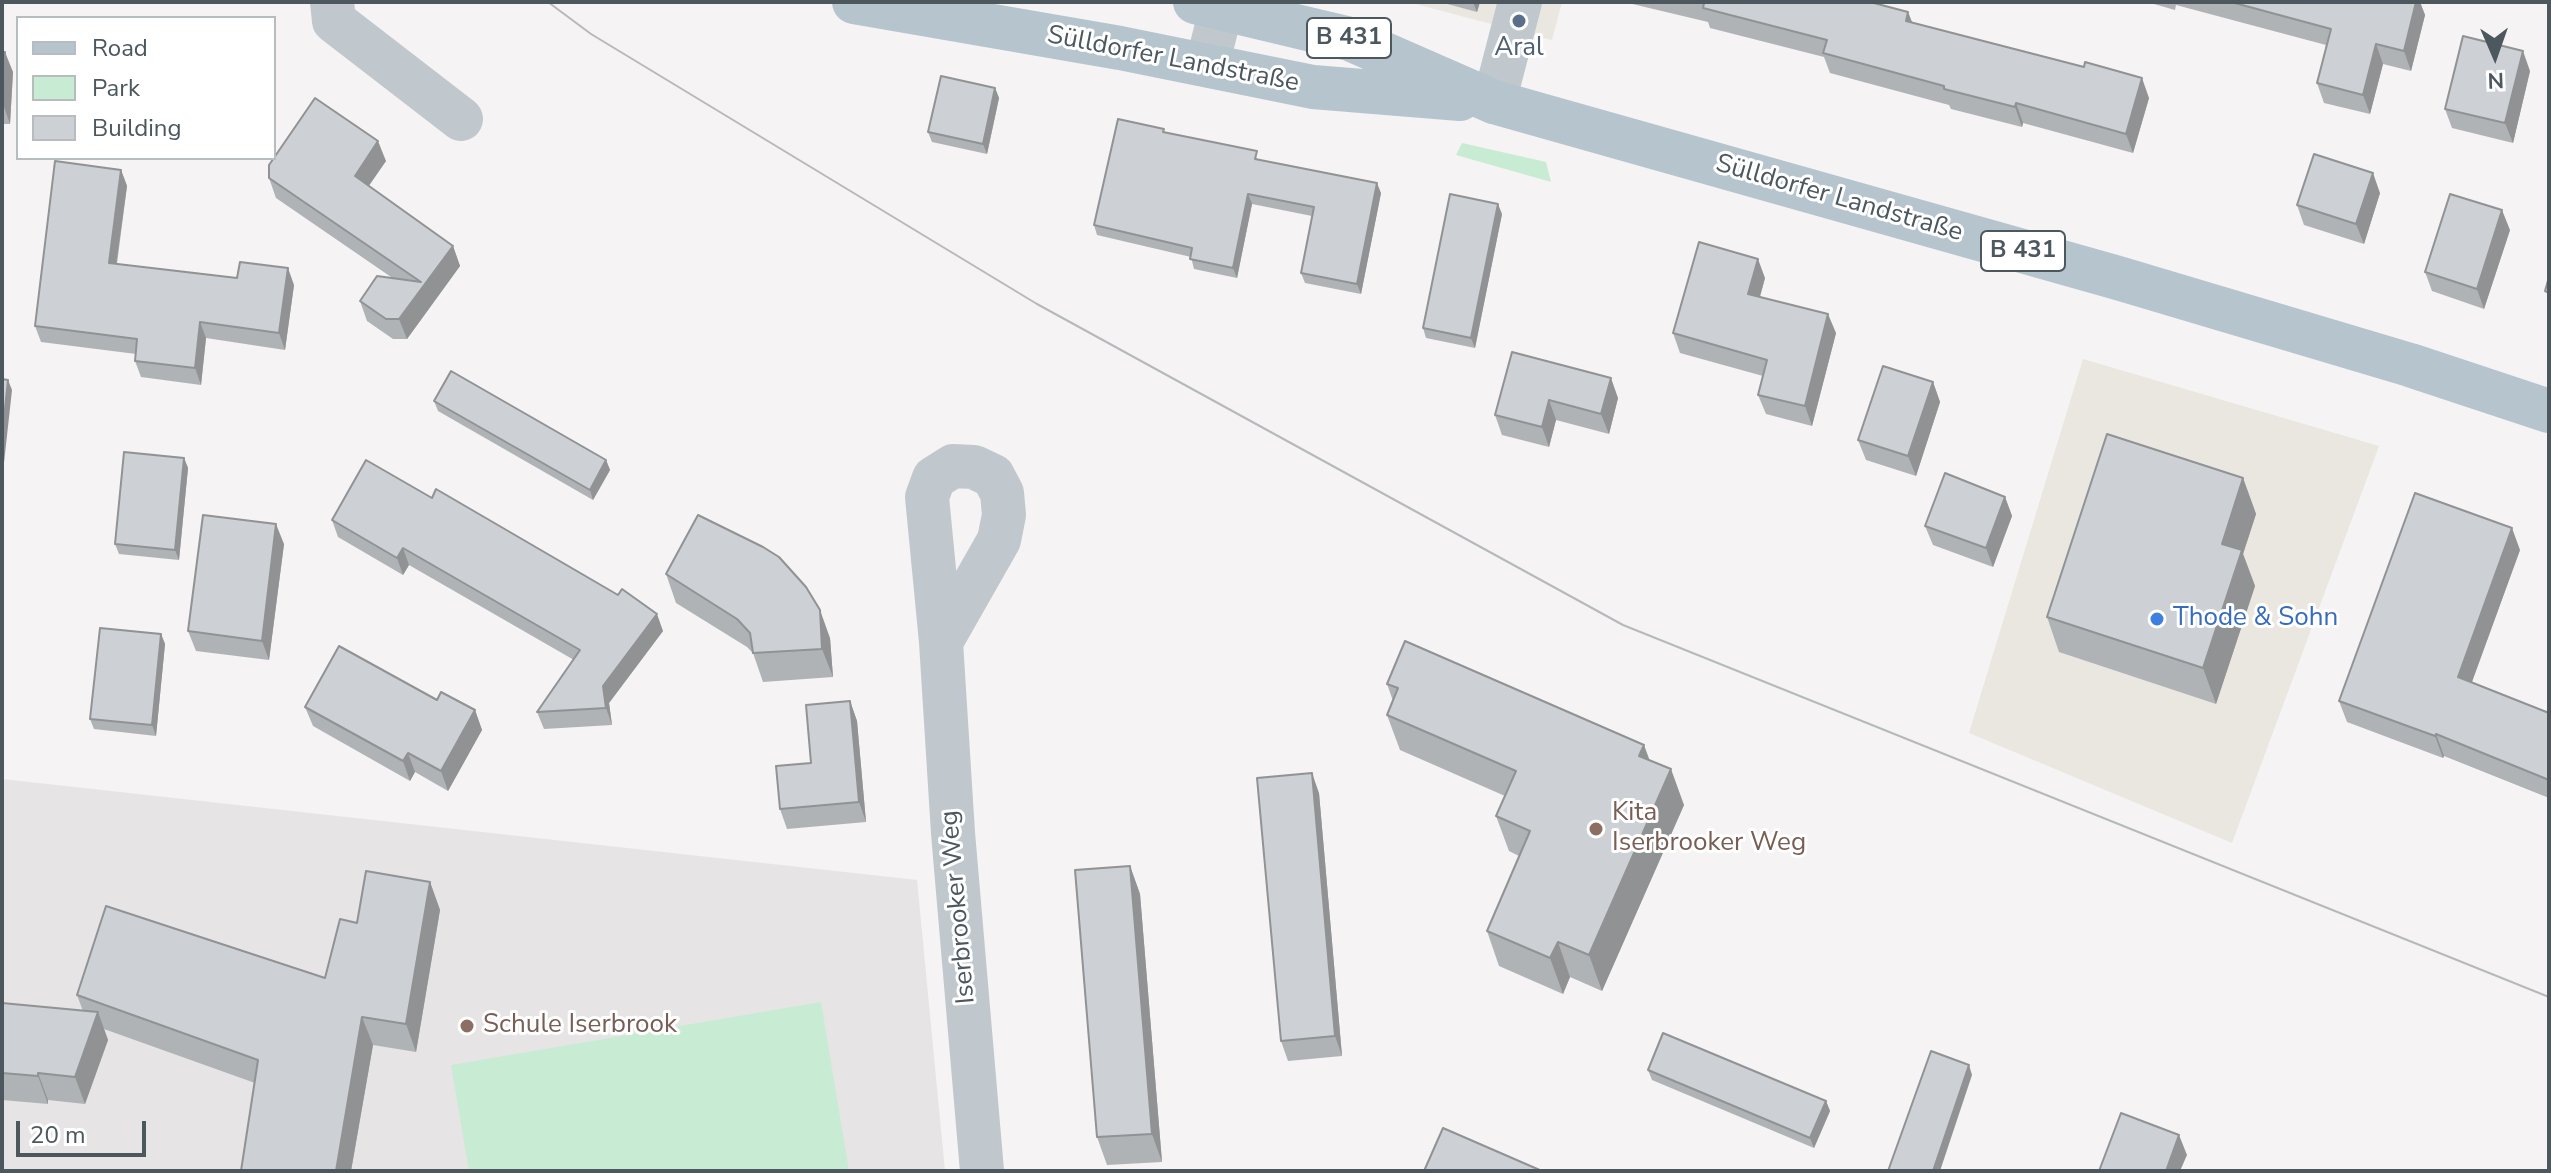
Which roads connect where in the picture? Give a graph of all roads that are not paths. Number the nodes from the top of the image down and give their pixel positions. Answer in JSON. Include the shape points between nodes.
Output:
{"nodes":[{"id":1,"x":332,"y":2,"type":"edge"},
{"id":2,"x":854,"y":2,"type":"edge"},
{"id":3,"x":1520,"y":2,"type":"edge"},
{"id":4,"x":1213,"y":4,"type":"edge"},
{"id":5,"x":1207,"y":65,"type":"junction"},
{"id":6,"x":1494,"y":102,"type":"junction"},
{"id":7,"x":461,"y":119,"type":"dead end"},
{"id":8,"x":2549,"y":411,"type":"edge"},
{"id":9,"x":941,"y":642,"type":"dead end"},
{"id":10,"x":982,"y":1171,"type":"edge"}],
"edges":[{"from":1,"to":7,"type":"street","via":[[334,21]]},
{"from":2,"to":5,"type":"main road","name":"Sülldorfer Landstraße","number":"B 431"},
{"from":3,"to":6,"type":"street"},
{"from":4,"to":5,"type":"street"},
{"from":4,"to":6,"type":"main road","name":"Sülldorfer Landstraße","number":"B 431","via":[[1350,39]]},
{"from":5,"to":6,"type":"main road","name":"Sülldorfer Landstraße","number":"B 431","via":[[1313,87]]},
{"from":6,"to":8,"type":"main road","name":"Sülldorfer Landstraße","number":"B 431","via":[[2118,278]]},
{"from":9,"to":10,"type":"street","name":"Iserbrooker Weg"}]}
